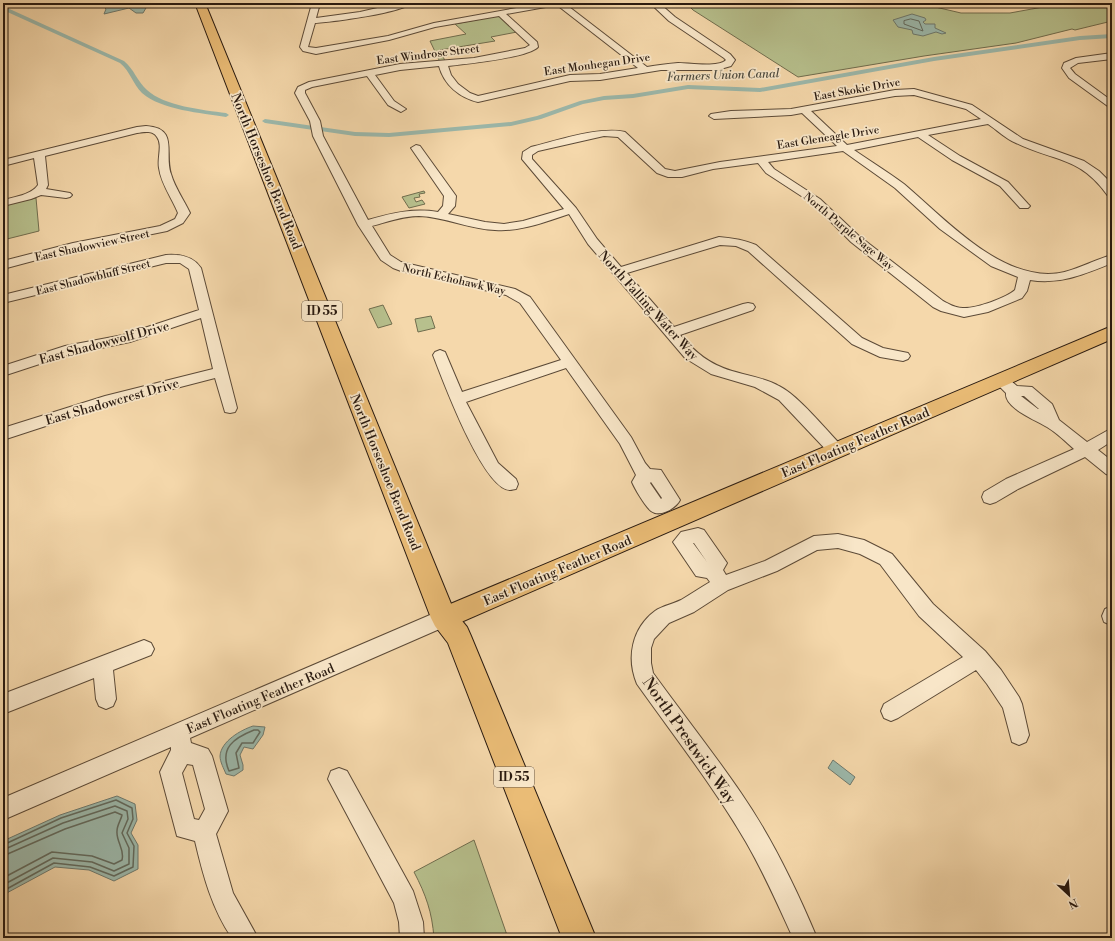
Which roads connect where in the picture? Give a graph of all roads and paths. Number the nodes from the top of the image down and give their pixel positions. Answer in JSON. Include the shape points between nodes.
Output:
{"nodes":[{"id":1,"x":200,"y":3,"type":"edge"},
{"id":2,"x":314,"y":3,"type":"edge"},
{"id":3,"x":408,"y":3,"type":"edge"},
{"id":4,"x":558,"y":3,"type":"edge"},
{"id":5,"x":654,"y":3,"type":"edge"},
{"id":6,"x":960,"y":3,"type":"edge"},
{"id":7,"x":994,"y":3,"type":"edge"},
{"id":8,"x":500,"y":13,"type":"junction"},
{"id":9,"x":312,"y":21,"type":"junction"},
{"id":10,"x":1112,"y":56,"type":"edge"},
{"id":11,"x":443,"y":63,"type":"junction"},
{"id":12,"x":644,"y":70,"type":"junction"},
{"id":13,"x":369,"y":73,"type":"junction"},
{"id":14,"x":301,"y":89,"type":"joint"},
{"id":15,"x":1112,"y":94,"type":"edge"},
{"id":16,"x":1097,"y":95,"type":"junction"},
{"id":17,"x":1112,"y":105,"type":"edge"},
{"id":18,"x":401,"y":109,"type":"dead end"},
{"id":19,"x":804,"y":110,"type":"junction"},
{"id":20,"x":714,"y":116,"type":"dead end"},
{"id":21,"x":989,"y":121,"type":"junction"},
{"id":22,"x":920,"y":133,"type":"junction"},
{"id":23,"x":416,"y":148,"type":"dead end"},
{"id":24,"x":845,"y":148,"type":"junction"},
{"id":25,"x":39,"y":153,"type":"junction"},
{"id":26,"x":760,"y":160,"type":"junction"},
{"id":27,"x":3,"y":163,"type":"edge"},
{"id":28,"x":1107,"y":172,"type":"dead end"},
{"id":29,"x":1095,"y":173,"type":"junction"},
{"id":30,"x":670,"y":174,"type":"joint"},
{"id":31,"x":39,"y":191,"type":"junction"},
{"id":32,"x":1112,"y":194,"type":"edge"},
{"id":33,"x":66,"y":195,"type":"dead end"},
{"id":34,"x":3,"y":203,"type":"edge"},
{"id":35,"x":1024,"y":206,"type":"dead end"},
{"id":36,"x":572,"y":210,"type":"junction"},
{"id":37,"x":441,"y":216,"type":"junction"},
{"id":38,"x":364,"y":225,"type":"junction"},
{"id":39,"x":1112,"y":259,"type":"edge"},
{"id":40,"x":3,"y":265,"type":"edge"},
{"id":41,"x":618,"y":272,"type":"junction"},
{"id":42,"x":1025,"y":275,"type":"junction"},
{"id":43,"x":3,"y":299,"type":"edge"},
{"id":44,"x":748,"y":307,"type":"dead end"},
{"id":45,"x":206,"y":312,"type":"junction"},
{"id":46,"x":1112,"y":332,"type":"edge"},
{"id":47,"x":670,"y":333,"type":"junction"},
{"id":48,"x":440,"y":355,"type":"dead end"},
{"id":49,"x":903,"y":356,"type":"dead end"},
{"id":50,"x":570,"y":362,"type":"junction"},
{"id":51,"x":3,"y":371,"type":"edge"},
{"id":52,"x":221,"y":372,"type":"junction"},
{"id":53,"x":1007,"y":385,"type":"junction"},
{"id":54,"x":457,"y":399,"type":"junction"},
{"id":55,"x":230,"y":408,"type":"dead end"},
{"id":56,"x":3,"y":434,"type":"edge"},
{"id":57,"x":1112,"y":434,"type":"edge"},
{"id":58,"x":836,"y":450,"type":"junction"},
{"id":59,"x":1086,"y":450,"type":"junction"},
{"id":60,"x":1112,"y":470,"type":"edge"},
{"id":61,"x":510,"y":484,"type":"dead end"},
{"id":62,"x":990,"y":497,"type":"dead end"},
{"id":63,"x":670,"y":512,"type":"junction"},
{"id":64,"x":717,"y":577,"type":"junction"},
{"id":65,"x":444,"y":618,"type":"junction"},
{"id":66,"x":144,"y":649,"type":"dead end"},
{"id":67,"x":978,"y":658,"type":"junction"},
{"id":68,"x":103,"y":665,"type":"junction"},
{"id":69,"x":106,"y":699,"type":"dead end"},
{"id":70,"x":3,"y":704,"type":"edge"},
{"id":71,"x":892,"y":711,"type":"dead end"},
{"id":72,"x":1019,"y":735,"type":"dead end"},
{"id":73,"x":180,"y":742,"type":"junction"},
{"id":74,"x":339,"y":779,"type":"dead end"},
{"id":75,"x":3,"y":808,"type":"edge"},
{"id":76,"x":204,"y":832,"type":"junction"},
{"id":77,"x":246,"y":938,"type":"edge"},
{"id":78,"x":412,"y":938,"type":"edge"},
{"id":79,"x":578,"y":938,"type":"edge"},
{"id":80,"x":805,"y":938,"type":"edge"}],
"edges":[{"from":1,"to":65,"type":"highway","name":"North Horseshoe Bend Road","number":"ID 55"},
{"from":2,"to":9,"type":"street"},
{"from":3,"to":9,"type":"street","via":[[372,13]]},
{"from":4,"to":8,"type":"street"},
{"from":4,"to":12,"type":"street"},
{"from":5,"to":12,"type":"street","name":"East Monhegan Drive","via":[[673,20],[731,60],[728,64],[717,67],[678,66]]},
{"from":6,"to":7,"type":"street"},
{"from":8,"to":9,"type":"street","via":[[434,25],[389,38],[323,51],[310,51],[304,48]]},
{"from":8,"to":11,"type":"street","name":"East Windrose Street","via":[[534,44],[534,47],[474,61]]},
{"from":10,"to":16,"type":"street","via":[[1076,61],[1067,65],[1066,68],[1072,76]]},
{"from":11,"to":12,"type":"street","name":"East Monhegan Drive","via":[[445,74],[471,98],[483,98],[570,78],[600,77]]},
{"from":11,"to":13,"type":"street","name":"East Windrose Street"},
{"from":13,"to":14,"type":"street","name":"East Windrose Street","via":[[309,85]]},
{"from":13,"to":18,"type":"street","via":[[391,103]]},
{"from":14,"to":38,"type":"street","name":"North Echohawk Way","via":[[300,93],[318,136]]},
{"from":15,"to":16,"type":"street"},
{"from":16,"to":17,"type":"street"},
{"from":19,"to":20,"type":"street","name":"East Skokie Drive"},
{"from":19,"to":21,"type":"street","name":"East Skokie Drive","via":[[914,92],[969,107]]},
{"from":19,"to":24,"type":"street"},
{"from":21,"to":22,"type":"street","name":"East Gleneagle Drive"},
{"from":21,"to":29,"type":"street","name":"East Skokie Drive","via":[[1019,141],[1071,159]]},
{"from":22,"to":24,"type":"street","name":"East Gleneagle Drive"},
{"from":22,"to":35,"type":"street","via":[[956,158],[1004,184]]},
{"from":23,"to":37,"type":"street","via":[[450,196],[450,206]]},
{"from":24,"to":26,"type":"street","name":"East Gleneagle Drive"},
{"from":24,"to":42,"type":"street","via":[[899,186],[944,227],[995,263]]},
{"from":25,"to":27,"type":"street"},
{"from":25,"to":31,"type":"street","via":[[43,185]]},
{"from":25,"to":40,"type":"street","name":"East Shadowview Street","via":[[111,138],[136,130],[154,130],[165,143],[163,167],[167,181],[184,213],[180,221],[163,229],[72,247]]},
{"from":26,"to":30,"type":"street","name":"East Gleneagle Drive"},
{"from":26,"to":42,"type":"street","name":"North Purple Sage Way","via":[[770,171],[816,201],[855,239],[948,310],[959,313],[976,312],[1017,295],[1021,291]]},
{"from":28,"to":29,"type":"street"},
{"from":29,"to":32,"type":"street","name":"East Skokie Drive"},
{"from":30,"to":36,"type":"street","name":"North Falling Water Way","via":[[661,171],[624,137],[615,133],[604,133],[535,149],[527,154],[527,160]]},
{"from":31,"to":33,"type":"street"},
{"from":31,"to":34,"type":"street"},
{"from":36,"to":37,"type":"street","via":[[503,227],[485,226]]},
{"from":36,"to":41,"type":"street","name":"North Falling Water Way","via":[[592,241]]},
{"from":37,"to":38,"type":"street","via":[[412,213]]},
{"from":38,"to":50,"type":"street","name":"North Echohawk Way","via":[[385,257],[396,265],[495,288],[518,296],[530,306]]},
{"from":39,"to":42,"type":"street","via":[[1064,277]]},
{"from":41,"to":47,"type":"street","name":"North Falling Water Way"},
{"from":41,"to":49,"type":"street","via":[[719,241],[736,242],[752,248],[857,341],[880,352]]},
{"from":43,"to":45,"type":"street","name":"East Shadowbluff Street","via":[[166,259],[183,259],[190,262],[194,268]]},
{"from":44,"to":47,"type":"street"},
{"from":45,"to":51,"type":"street","name":"East Shadowwolf Drive","via":[[125,339],[65,351]]},
{"from":45,"to":52,"type":"street"},
{"from":46,"to":53,"type":"main road","name":"East Floating Feather Road"},
{"from":47,"to":58,"type":"street","name":"North Falling Water Way","via":[[701,364],[720,372],[757,381],[784,396]]},
{"from":48,"to":54,"type":"street"},
{"from":50,"to":54,"type":"street"},
{"from":50,"to":63,"type":"street","name":"North Echohawk Way","via":[[626,441],[639,467],[646,476],[655,476],[672,500]]},
{"from":52,"to":55,"type":"street"},
{"from":52,"to":56,"type":"street","name":"East Shadowcrest Drive","via":[[105,401]]},
{"from":53,"to":58,"type":"main road","name":"East Floating Feather Road"},
{"from":53,"to":59,"type":"street","via":[[1013,398],[1053,423]]},
{"from":54,"to":61,"type":"street","via":[[492,467]]},
{"from":57,"to":59,"type":"street"},
{"from":58,"to":63,"type":"main road","name":"East Floating Feather Road"},
{"from":59,"to":60,"type":"street"},
{"from":59,"to":62,"type":"street","via":[[1012,484]]},
{"from":63,"to":64,"type":"street","via":[[687,537],[698,535],[718,563]]},
{"from":63,"to":65,"type":"main road","name":"East Floating Feather Road"},
{"from":64,"to":67,"type":"street","name":"North Prestwick Way","via":[[771,566],[814,543],[838,540],[864,547],[886,559],[926,610]]},
{"from":64,"to":80,"type":"street","name":"North Prestwick Way","via":[[687,606],[662,617],[646,634],[641,648],[644,677],[753,833],[774,870]]},
{"from":65,"to":73,"type":"street","name":"East Floating Feather Road"},
{"from":65,"to":79,"type":"highway","name":"North Horseshoe Bend Road","number":"ID 55","via":[[458,636]]},
{"from":66,"to":68,"type":"street"},
{"from":67,"to":71,"type":"street"},
{"from":67,"to":72,"type":"street","name":"North Prestwick Way","via":[[1012,704]]},
{"from":68,"to":69,"type":"street"},
{"from":68,"to":70,"type":"street"},
{"from":73,"to":75,"type":"street","name":"East Floating Feather Road"},
{"from":73,"to":76,"type":"street","via":[[201,756],[217,811]]},
{"from":73,"to":76,"type":"street","via":[[170,772],[185,828]]},
{"from":74,"to":78,"type":"street","via":[[405,900]]},
{"from":76,"to":77,"type":"street","via":[[214,878],[226,907]]}]}
